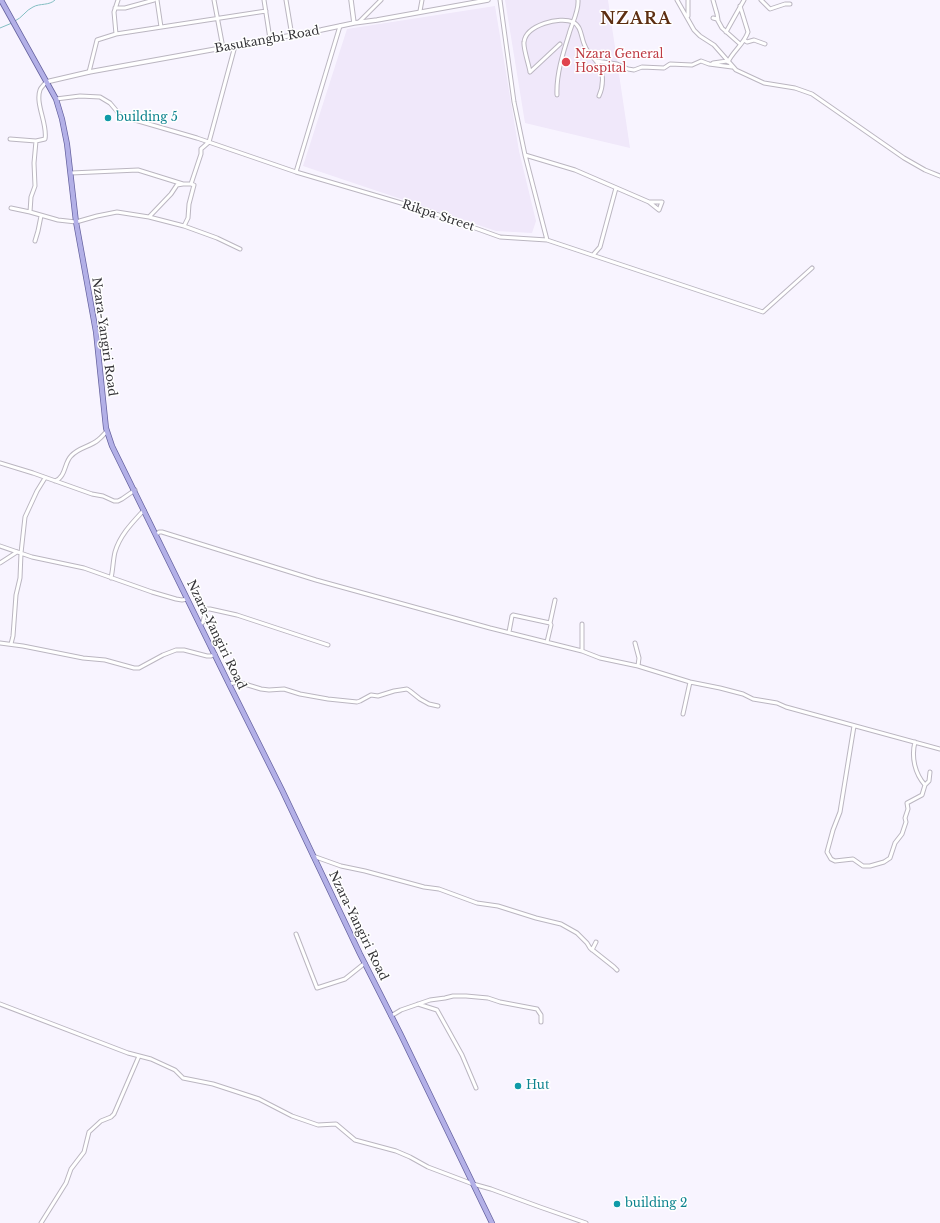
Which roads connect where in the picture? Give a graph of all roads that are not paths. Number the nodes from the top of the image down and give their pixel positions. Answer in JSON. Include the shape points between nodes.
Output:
{"nodes":[{"id":1,"x":1,"y":0,"type":"edge"},
{"id":2,"x":118,"y":0,"type":"edge"},
{"id":3,"x":156,"y":0,"type":"edge"},
{"id":4,"x":214,"y":0,"type":"edge"},
{"id":5,"x":264,"y":0,"type":"edge"},
{"id":6,"x":286,"y":0,"type":"edge"},
{"id":7,"x":351,"y":0,"type":"edge"},
{"id":8,"x":382,"y":0,"type":"edge"},
{"id":9,"x":422,"y":0,"type":"edge"},
{"id":10,"x":488,"y":0,"type":"edge"},
{"id":11,"x":500,"y":0,"type":"edge"},
{"id":12,"x":578,"y":0,"type":"edge"},
{"id":13,"x":677,"y":0,"type":"edge"},
{"id":14,"x":688,"y":0,"type":"edge"},
{"id":15,"x":713,"y":0,"type":"edge"},
{"id":16,"x":744,"y":0,"type":"edge"},
{"id":17,"x":761,"y":0,"type":"edge"},
{"id":18,"x":790,"y":4,"type":"dead end"},
{"id":19,"x":740,"y":6,"type":"junction"},
{"id":20,"x":115,"y":8,"type":"junction"},
{"id":21,"x":266,"y":10,"type":"junction"},
{"id":22,"x":420,"y":11,"type":"junction"},
{"id":23,"x":218,"y":18,"type":"junction"},
{"id":24,"x":688,"y":18,"type":"junction"},
{"id":25,"x":713,"y":18,"type":"dead end"},
{"id":26,"x":718,"y":20,"type":"junction"},
{"id":27,"x":359,"y":22,"type":"junction"},
{"id":28,"x":574,"y":22,"type":"junction"},
{"id":29,"x":354,"y":23,"type":"junction"},
{"id":30,"x":340,"y":26,"type":"junction"},
{"id":31,"x":161,"y":27,"type":"junction"},
{"id":32,"x":726,"y":32,"type":"junction"},
{"id":33,"x":116,"y":34,"type":"junction"},
{"id":34,"x":292,"y":36,"type":"junction"},
{"id":35,"x":270,"y":39,"type":"junction"},
{"id":36,"x":744,"y":40,"type":"junction"},
{"id":37,"x":560,"y":44,"type":"dead end"},
{"id":38,"x":740,"y":44,"type":"junction"},
{"id":39,"x":765,"y":44,"type":"dead end"},
{"id":40,"x":235,"y":46,"type":"junction"},
{"id":41,"x":223,"y":48,"type":"junction"},
{"id":42,"x":596,"y":61,"type":"junction"},
{"id":43,"x":727,"y":61,"type":"junction"},
{"id":44,"x":710,"y":64,"type":"junction"},
{"id":45,"x":732,"y":67,"type":"junction"},
{"id":46,"x":89,"y":72,"type":"junction"},
{"id":47,"x":46,"y":82,"type":"junction"},
{"id":48,"x":557,"y":95,"type":"dead end"},
{"id":49,"x":599,"y":96,"type":"dead end"},
{"id":50,"x":56,"y":98,"type":"junction"},
{"id":51,"x":10,"y":139,"type":"dead end"},
{"id":52,"x":36,"y":141,"type":"junction"},
{"id":53,"x":209,"y":142,"type":"junction"},
{"id":54,"x":525,"y":155,"type":"junction"},
{"id":55,"x":296,"y":172,"type":"junction"},
{"id":56,"x":71,"y":173,"type":"junction"},
{"id":57,"x":940,"y":176,"type":"edge"},
{"id":58,"x":183,"y":184,"type":"junction"},
{"id":59,"x":191,"y":184,"type":"junction"},
{"id":60,"x":616,"y":188,"type":"junction"},
{"id":61,"x":649,"y":202,"type":"dead end"},
{"id":62,"x":11,"y":208,"type":"dead end"},
{"id":63,"x":30,"y":212,"type":"junction"},
{"id":64,"x":42,"y":216,"type":"junction"},
{"id":65,"x":149,"y":217,"type":"junction"},
{"id":66,"x":76,"y":222,"type":"junction"},
{"id":67,"x":184,"y":226,"type":"junction"},
{"id":68,"x":546,"y":240,"type":"junction"},
{"id":69,"x":35,"y":241,"type":"dead end"},
{"id":70,"x":240,"y":249,"type":"dead end"},
{"id":71,"x":593,"y":255,"type":"junction"},
{"id":72,"x":812,"y":268,"type":"dead end"},
{"id":73,"x":107,"y":431,"type":"junction"},
{"id":74,"x":0,"y":463,"type":"edge"},
{"id":75,"x":62,"y":477,"type":"junction"},
{"id":76,"x":45,"y":478,"type":"junction"},
{"id":77,"x":55,"y":481,"type":"junction"},
{"id":78,"x":61,"y":484,"type":"junction"},
{"id":79,"x":134,"y":490,"type":"junction"},
{"id":80,"x":144,"y":510,"type":"junction"},
{"id":81,"x":156,"y":535,"type":"junction"},
{"id":82,"x":0,"y":546,"type":"edge"},
{"id":83,"x":17,"y":552,"type":"junction"},
{"id":84,"x":21,"y":553,"type":"junction"},
{"id":85,"x":0,"y":563,"type":"edge"},
{"id":86,"x":111,"y":578,"type":"junction"},
{"id":87,"x":187,"y":599,"type":"junction"},
{"id":88,"x":555,"y":600,"type":"dead end"},
{"id":89,"x":550,"y":623,"type":"junction"},
{"id":90,"x":582,"y":624,"type":"dead end"},
{"id":91,"x":200,"y":625,"type":"junction"},
{"id":92,"x":509,"y":632,"type":"junction"},
{"id":93,"x":547,"y":642,"type":"junction"},
{"id":94,"x":0,"y":643,"type":"edge"},
{"id":95,"x":636,"y":643,"type":"dead end"},
{"id":96,"x":11,"y":644,"type":"junction"},
{"id":97,"x":328,"y":645,"type":"dead end"},
{"id":98,"x":582,"y":651,"type":"junction"},
{"id":99,"x":215,"y":654,"type":"junction"},
{"id":100,"x":638,"y":666,"type":"junction"},
{"id":101,"x":690,"y":682,"type":"junction"},
{"id":102,"x":229,"y":684,"type":"junction"},
{"id":103,"x":438,"y":706,"type":"dead end"},
{"id":104,"x":683,"y":714,"type":"dead end"},
{"id":105,"x":854,"y":726,"type":"junction"},
{"id":106,"x":915,"y":742,"type":"junction"},
{"id":107,"x":940,"y":749,"type":"edge"},
{"id":108,"x":930,"y":772,"type":"dead end"},
{"id":109,"x":925,"y":785,"type":"junction"},
{"id":110,"x":313,"y":856,"type":"junction"},
{"id":111,"x":296,"y":934,"type":"dead end"},
{"id":112,"x":596,"y":942,"type":"dead end"},
{"id":113,"x":592,"y":950,"type":"junction"},
{"id":114,"x":365,"y":964,"type":"junction"},
{"id":115,"x":617,"y":970,"type":"dead end"},
{"id":116,"x":0,"y":1004,"type":"edge"},
{"id":117,"x":418,"y":1004,"type":"junction"},
{"id":118,"x":391,"y":1016,"type":"junction"},
{"id":119,"x":541,"y":1022,"type":"dead end"},
{"id":120,"x":140,"y":1056,"type":"junction"},
{"id":121,"x":476,"y":1088,"type":"dead end"},
{"id":122,"x":473,"y":1184,"type":"junction"},
{"id":123,"x":41,"y":1223,"type":"edge"},
{"id":124,"x":492,"y":1223,"type":"edge"},
{"id":125,"x":586,"y":1223,"type":"edge"}],
"edges":[{"from":1,"to":47,"type":"main road","name":"Nzara-Yangiri Road"},
{"from":2,"to":20,"type":"street"},
{"from":3,"to":20,"type":"street"},
{"from":3,"to":31,"type":"street"},
{"from":4,"to":23,"type":"street"},
{"from":5,"to":21,"type":"street"},
{"from":6,"to":34,"type":"street"},
{"from":7,"to":29,"type":"street"},
{"from":8,"to":27,"type":"street"},
{"from":9,"to":22,"type":"street"},
{"from":10,"to":22,"type":"street","name":"Basukangbi Road"},
{"from":11,"to":54,"type":"street","via":[[514,102]]},
{"from":12,"to":28,"type":"street"},
{"from":13,"to":24,"type":"street"},
{"from":14,"to":24,"type":"street"},
{"from":15,"to":26,"type":"street"},
{"from":16,"to":19,"type":"street"},
{"from":17,"to":18,"type":"street","via":[[770,9]]},
{"from":19,"to":32,"type":"street"},
{"from":19,"to":36,"type":"street","via":[[748,32]]},
{"from":20,"to":33,"type":"street","via":[[113,14]]},
{"from":21,"to":23,"type":"street"},
{"from":21,"to":35,"type":"street"},
{"from":22,"to":27,"type":"street","name":"Basukangbi Road"},
{"from":23,"to":31,"type":"street"},
{"from":23,"to":41,"type":"street"},
{"from":24,"to":43,"type":"street","via":[[694,30],[714,45]]},
{"from":25,"to":26,"type":"street"},
{"from":26,"to":32,"type":"street"},
{"from":27,"to":29,"type":"street","name":"Basukangbi Road"},
{"from":28,"to":37,"type":"street","via":[[563,20],[543,24],[528,33],[524,42],[530,72]]},
{"from":28,"to":42,"type":"street","via":[[578,26],[584,46]]},
{"from":28,"to":48,"type":"street","via":[[556,84]]},
{"from":29,"to":30,"type":"street","name":"Basukangbi Road"},
{"from":30,"to":34,"type":"street","name":"Basukangbi Road"},
{"from":30,"to":55,"type":"street"},
{"from":31,"to":33,"type":"street"},
{"from":32,"to":38,"type":"street"},
{"from":33,"to":46,"type":"street","via":[[97,40]]},
{"from":34,"to":35,"type":"street","name":"Basukangbi Road"},
{"from":35,"to":40,"type":"street","name":"Basukangbi Road"},
{"from":36,"to":38,"type":"street"},
{"from":36,"to":39,"type":"street"},
{"from":38,"to":43,"type":"street"},
{"from":40,"to":41,"type":"street","name":"Basukangbi Road"},
{"from":40,"to":53,"type":"street"},
{"from":41,"to":46,"type":"street","name":"Basukangbi Road"},
{"from":42,"to":44,"type":"street","via":[[634,70],[642,67],[664,68],[670,64]]},
{"from":42,"to":49,"type":"street","via":[[602,75]]},
{"from":43,"to":44,"type":"street"},
{"from":43,"to":45,"type":"street"},
{"from":44,"to":45,"type":"street"},
{"from":45,"to":57,"type":"street","via":[[764,83],[795,88],[812,94],[904,158]]},
{"from":46,"to":47,"type":"street","name":"Basukangbi Road"},
{"from":47,"to":50,"type":"main road","name":"Nzara-Yangiri Road"},
{"from":47,"to":52,"type":"street","via":[[40,90],[46,138]]},
{"from":50,"to":53,"type":"street","name":"Rikpa Street","via":[[100,97],[110,103],[121,116]]},
{"from":50,"to":56,"type":"main road","name":"Nzara-Yangiri Road"},
{"from":51,"to":52,"type":"street"},
{"from":52,"to":63,"type":"street","via":[[35,186],[31,196]]},
{"from":53,"to":55,"type":"street","name":"Rikpa Street"},
{"from":53,"to":59,"type":"street","via":[[201,149]]},
{"from":54,"to":60,"type":"street","via":[[575,170]]},
{"from":54,"to":68,"type":"street"},
{"from":55,"to":68,"type":"street","name":"Rikpa Street","via":[[425,210],[500,237]]},
{"from":56,"to":58,"type":"street","via":[[138,170]]},
{"from":56,"to":66,"type":"main road","name":"Nzara-Yangiri Road"},
{"from":58,"to":59,"type":"street"},
{"from":58,"to":65,"type":"street","via":[[177,185]]},
{"from":59,"to":67,"type":"street","via":[[194,185]]},
{"from":60,"to":61,"type":"street"},
{"from":60,"to":71,"type":"street","via":[[600,247]]},
{"from":62,"to":63,"type":"street"},
{"from":63,"to":64,"type":"street"},
{"from":64,"to":66,"type":"street"},
{"from":64,"to":69,"type":"street"},
{"from":65,"to":66,"type":"street","via":[[117,212]]},
{"from":65,"to":67,"type":"street"},
{"from":66,"to":73,"type":"main road","name":"Nzara-Yangiri Road","via":[[96,332]]},
{"from":67,"to":70,"type":"street"},
{"from":68,"to":71,"type":"street","name":"Rikpa Street"},
{"from":71,"to":72,"type":"street","name":"Rikpa Street","via":[[763,312]]},
{"from":73,"to":75,"type":"street","via":[[98,440],[71,456]]},
{"from":73,"to":79,"type":"main road","name":"Nzara-Yangiri Road"},
{"from":74,"to":76,"type":"street"},
{"from":75,"to":77,"type":"street"},
{"from":75,"to":78,"type":"street"},
{"from":76,"to":77,"type":"street"},
{"from":76,"to":84,"type":"street","via":[[25,517]]},
{"from":77,"to":78,"type":"street"},
{"from":78,"to":79,"type":"street","via":[[114,501],[122,499]]},
{"from":79,"to":80,"type":"main road","name":"Nzara-Yangiri Road"},
{"from":80,"to":81,"type":"main road","name":"Nzara-Yangiri Road"},
{"from":80,"to":86,"type":"street","via":[[125,531],[120,541],[115,552]]},
{"from":81,"to":87,"type":"main road","name":"Nzara-Yangiri Road"},
{"from":81,"to":92,"type":"street","via":[[159,532],[170,534],[316,580]]},
{"from":82,"to":83,"type":"street"},
{"from":83,"to":84,"type":"street"},
{"from":83,"to":85,"type":"street"},
{"from":84,"to":86,"type":"street","via":[[84,568]]},
{"from":84,"to":96,"type":"street"},
{"from":86,"to":87,"type":"street","via":[[179,600]]},
{"from":87,"to":91,"type":"main road","name":"Nzara-Yangiri Road"},
{"from":88,"to":89,"type":"street"},
{"from":89,"to":92,"type":"street","via":[[513,615]]},
{"from":89,"to":93,"type":"street"},
{"from":90,"to":98,"type":"street"},
{"from":91,"to":97,"type":"street","via":[[206,609],[210,609],[237,615]]},
{"from":91,"to":99,"type":"main road","name":"Nzara-Yangiri Road"},
{"from":92,"to":93,"type":"street"},
{"from":93,"to":98,"type":"street"},
{"from":94,"to":96,"type":"street"},
{"from":95,"to":100,"type":"street","via":[[640,658]]},
{"from":96,"to":99,"type":"street","via":[[105,660],[134,668],[176,650],[207,656]]},
{"from":98,"to":100,"type":"street","via":[[600,658]]},
{"from":99,"to":102,"type":"main road","name":"Nzara-Yangiri Road"},
{"from":100,"to":101,"type":"street"},
{"from":101,"to":104,"type":"street"},
{"from":101,"to":105,"type":"street","via":[[777,703]]},
{"from":102,"to":103,"type":"street","via":[[238,682],[261,689],[284,689],[304,695],[357,702],[371,695],[378,696],[407,689],[429,704]]},
{"from":102,"to":110,"type":"main road","name":"Nzara-Yangiri Road"},
{"from":105,"to":106,"type":"street"},
{"from":105,"to":109,"type":"street","via":[[840,812],[827,852],[831,859],[853,859],[863,866],[870,866],[890,858],[906,822],[907,803],[922,795]]},
{"from":106,"to":107,"type":"street"},
{"from":106,"to":109,"type":"street","via":[[913,752],[916,770]]},
{"from":108,"to":109,"type":"street","via":[[929,782]]},
{"from":110,"to":113,"type":"street","via":[[341,866],[439,889],[477,903],[498,906],[561,924],[576,933]]},
{"from":110,"to":114,"type":"main road","name":"Nzara-Yangiri Road"},
{"from":111,"to":114,"type":"street","via":[[317,988],[345,979]]},
{"from":112,"to":113,"type":"street"},
{"from":113,"to":115,"type":"street"},
{"from":114,"to":118,"type":"main road","name":"Nzara-Yangiri Road"},
{"from":116,"to":120,"type":"street"},
{"from":117,"to":118,"type":"street"},
{"from":117,"to":119,"type":"street","via":[[453,996],[484,998],[537,1009],[541,1015]]},
{"from":117,"to":121,"type":"street","via":[[437,1010],[462,1055]]},
{"from":118,"to":122,"type":"main road","name":"Nzara-Yangiri Road"},
{"from":120,"to":122,"type":"street","via":[[175,1070],[183,1078],[213,1084],[259,1099],[318,1125],[336,1124],[355,1140],[396,1151],[428,1167]]},
{"from":120,"to":123,"type":"street","via":[[114,1114],[101,1120],[89,1132],[84,1152],[70,1169],[66,1183]]},
{"from":122,"to":124,"type":"main road","name":"Nzara-Yangiri Road"},
{"from":122,"to":125,"type":"street","via":[[485,1186]]}]}
